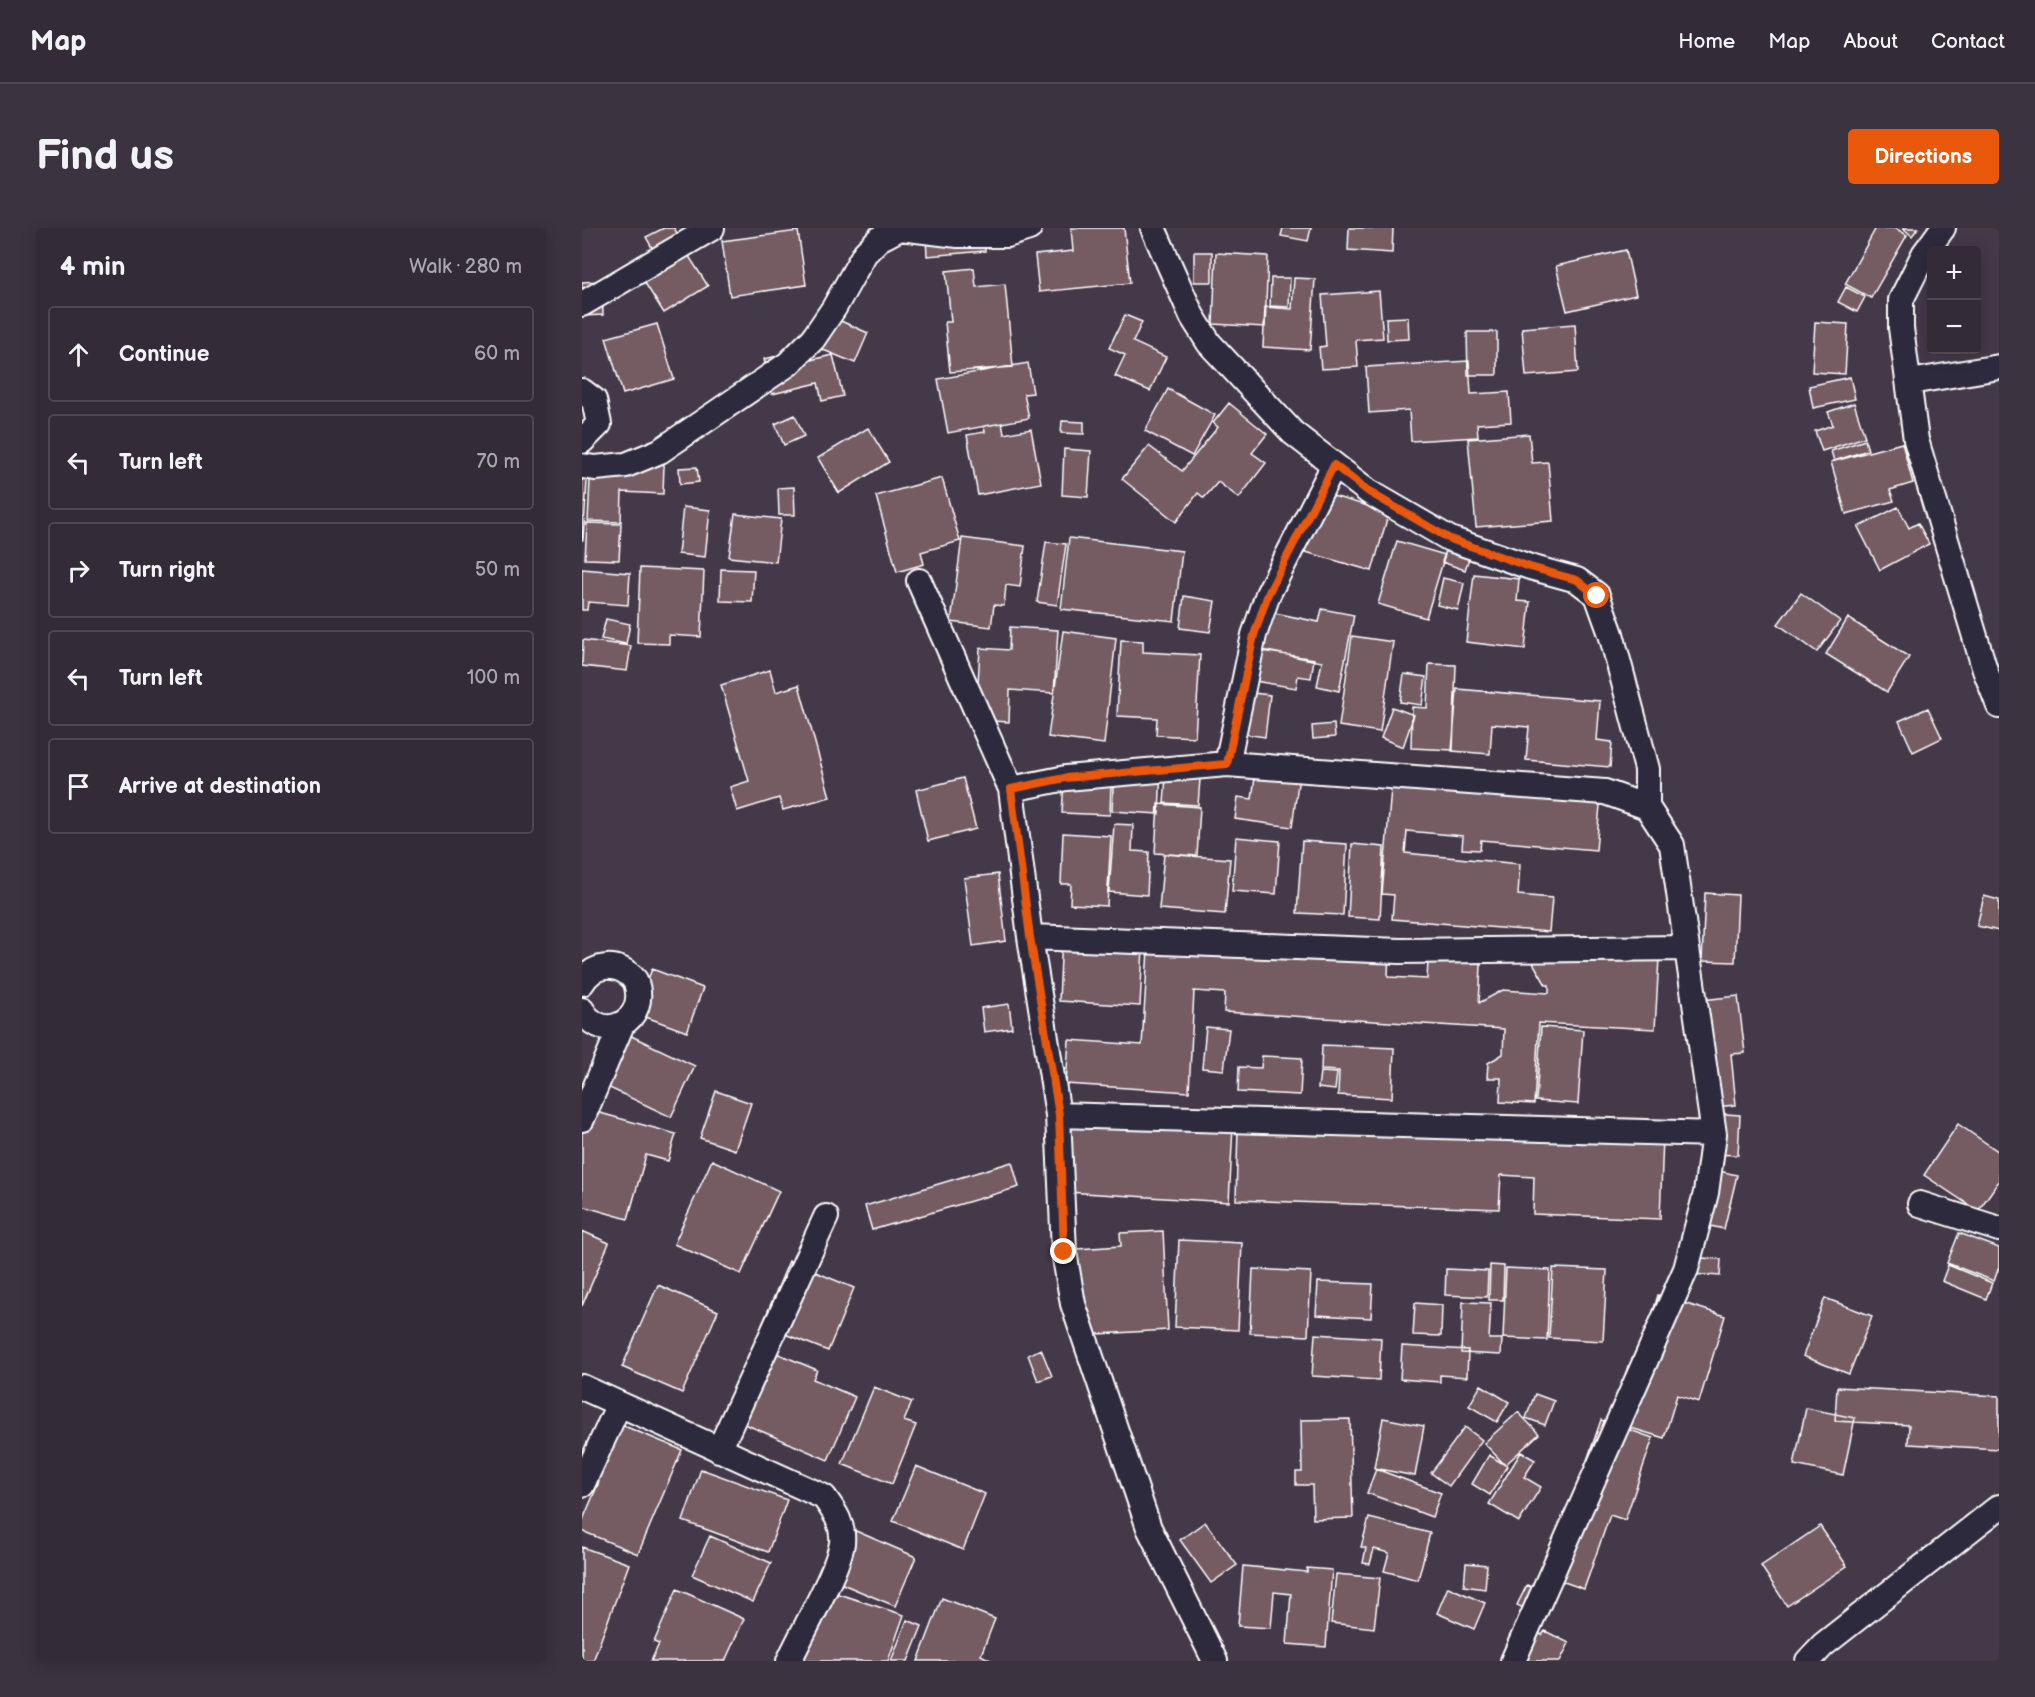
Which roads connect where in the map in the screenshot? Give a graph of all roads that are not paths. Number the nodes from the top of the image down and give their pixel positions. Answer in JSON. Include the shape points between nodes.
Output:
{"nodes":[{"id":1,"x":712,"y":228,"type":"edge"},
{"id":2,"x":1029,"y":228,"type":"edge"},
{"id":3,"x":1153,"y":228,"type":"edge"},
{"id":4,"x":1943,"y":228,"type":"edge"},
{"id":5,"x":582,"y":304,"type":"edge"},
{"id":6,"x":1999,"y":367,"type":"edge"},
{"id":7,"x":1910,"y":382,"type":"junction"},
{"id":8,"x":582,"y":391,"type":"edge"},
{"id":9,"x":582,"y":441,"type":"edge"},
{"id":10,"x":1334,"y":465,"type":"junction"},
{"id":11,"x":582,"y":466,"type":"edge"},
{"id":12,"x":919,"y":581,"type":"dead end"},
{"id":13,"x":1999,"y":706,"type":"edge"},
{"id":14,"x":1227,"y":764,"type":"junction"},
{"id":15,"x":1011,"y":789,"type":"junction"},
{"id":16,"x":1647,"y":807,"type":"junction"},
{"id":17,"x":1030,"y":937,"type":"junction"},
{"id":18,"x":1687,"y":948,"type":"junction"},
{"id":19,"x":582,"y":983,"type":"edge"},
{"id":20,"x":582,"y":1010,"type":"edge"},
{"id":21,"x":622,"y":1024,"type":"junction"},
{"id":22,"x":1059,"y":1115,"type":"junction"},
{"id":23,"x":582,"y":1119,"type":"edge"},
{"id":24,"x":1714,"y":1134,"type":"junction"},
{"id":25,"x":1920,"y":1204,"type":"dead end"},
{"id":26,"x":826,"y":1217,"type":"dead end"},
{"id":27,"x":1999,"y":1229,"type":"edge"},
{"id":28,"x":582,"y":1387,"type":"edge"},
{"id":29,"x":619,"y":1404,"type":"junction"},
{"id":30,"x":719,"y":1450,"type":"junction"},
{"id":31,"x":582,"y":1485,"type":"edge"},
{"id":32,"x":1999,"y":1507,"type":"edge"},
{"id":33,"x":789,"y":1661,"type":"edge"},
{"id":34,"x":1215,"y":1661,"type":"edge"},
{"id":35,"x":1513,"y":1661,"type":"edge"},
{"id":36,"x":1808,"y":1661,"type":"edge"}],
"edges":[{"from":1,"to":5,"type":"street"},
{"from":2,"to":11,"type":"street","via":[[1007,235],[958,235],[900,228],[879,239],[865,253],[813,339],[788,364],[660,451],[626,465]]},
{"from":3,"to":10,"type":"street","via":[[1192,316],[1209,343],[1293,433]]},
{"from":4,"to":7,"type":"street","via":[[1924,254],[1901,300],[1901,328]]},
{"from":6,"to":7,"type":"street"},
{"from":7,"to":13,"type":"street","via":[[1916,440]]},
{"from":8,"to":9,"type":"street","via":[[594,400],[599,424]]},
{"from":10,"to":14,"type":"street","via":[[1268,594],[1254,635]]},
{"from":10,"to":16,"type":"street","via":[[1369,492],[1450,539],[1577,580],[1597,596],[1647,769]]},
{"from":12,"to":15,"type":"street"},
{"from":14,"to":15,"type":"street","via":[[1077,777]]},
{"from":14,"to":16,"type":"street","via":[[1605,792]]},
{"from":15,"to":17,"type":"street"},
{"from":16,"to":18,"type":"street","via":[[1672,844]]},
{"from":17,"to":18,"type":"street","via":[[1400,951]]},
{"from":17,"to":22,"type":"street"},
{"from":18,"to":24,"type":"street"},
{"from":19,"to":21,"type":"street","via":[[599,968],[619,968],[635,980],[639,1000],[636,1010]]},
{"from":20,"to":21,"type":"street","via":[[593,1023]]},
{"from":21,"to":23,"type":"street"},
{"from":22,"to":24,"type":"street"},
{"from":22,"to":34,"type":"street","via":[[1064,1252],[1073,1304],[1149,1528]]},
{"from":24,"to":35,"type":"street","via":[[1706,1193],[1686,1269]]},
{"from":25,"to":27,"type":"street"},
{"from":26,"to":30,"type":"street"},
{"from":28,"to":29,"type":"street"},
{"from":29,"to":30,"type":"street"},
{"from":29,"to":31,"type":"street"},
{"from":30,"to":33,"type":"street","via":[[824,1497],[839,1516],[842,1542]]},
{"from":32,"to":36,"type":"street","via":[[1823,1645]]}]}
